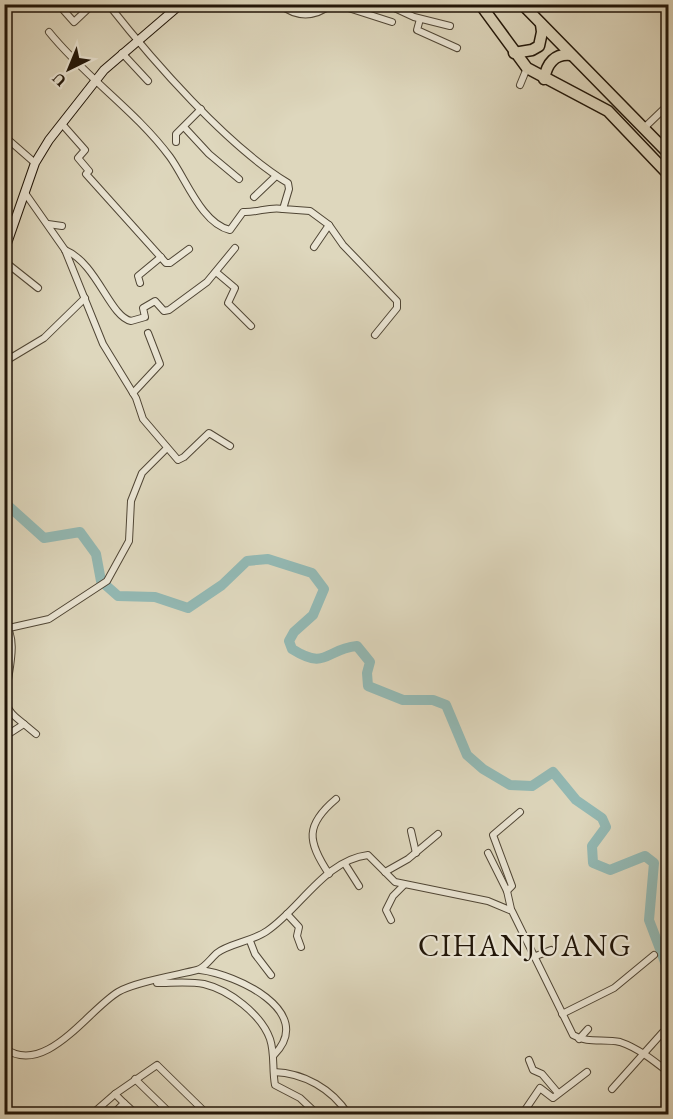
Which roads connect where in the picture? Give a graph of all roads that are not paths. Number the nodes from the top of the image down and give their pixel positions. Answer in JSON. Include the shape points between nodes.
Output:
{"nodes":[{"id":1,"x":58,"y":4,"type":"edge"},
{"id":2,"x":69,"y":4,"type":"edge"},
{"id":3,"x":93,"y":4,"type":"edge"},
{"id":4,"x":108,"y":4,"type":"edge"},
{"id":5,"x":181,"y":4,"type":"edge"},
{"id":6,"x":279,"y":4,"type":"edge"},
{"id":7,"x":334,"y":4,"type":"edge"},
{"id":8,"x":386,"y":4,"type":"edge"},
{"id":9,"x":480,"y":4,"type":"edge"},
{"id":10,"x":522,"y":4,"type":"edge"},
{"id":11,"x":63,"y":10,"type":"junction"},
{"id":12,"x":420,"y":19,"type":"junction"},
{"id":13,"x":392,"y":22,"type":"dead end"},
{"id":14,"x":541,"y":23,"type":"junction"},
{"id":15,"x":450,"y":26,"type":"dead end"},
{"id":16,"x":49,"y":32,"type":"dead end"},
{"id":17,"x":137,"y":40,"type":"junction"},
{"id":18,"x":457,"y":48,"type":"dead end"},
{"id":19,"x":122,"y":52,"type":"junction"},
{"id":20,"x":514,"y":53,"type":"junction"},
{"id":21,"x":571,"y":55,"type":"junction"},
{"id":22,"x":527,"y":68,"type":"junction"},
{"id":23,"x":544,"y":79,"type":"junction"},
{"id":24,"x":95,"y":80,"type":"junction"},
{"id":25,"x":148,"y":81,"type":"dead end"},
{"id":26,"x":520,"y":85,"type":"dead end"},
{"id":27,"x":669,"y":105,"type":"edge"},
{"id":28,"x":201,"y":109,"type":"junction"},
{"id":29,"x":62,"y":124,"type":"junction"},
{"id":30,"x":184,"y":127,"type":"junction"},
{"id":31,"x":644,"y":128,"type":"junction"},
{"id":32,"x":4,"y":136,"type":"edge"},
{"id":33,"x":176,"y":142,"type":"dead end"},
{"id":34,"x":668,"y":151,"type":"edge"},
{"id":35,"x":35,"y":163,"type":"junction"},
{"id":36,"x":669,"y":174,"type":"edge"},
{"id":37,"x":276,"y":176,"type":"junction"},
{"id":38,"x":239,"y":180,"type":"dead end"},
{"id":39,"x":25,"y":193,"type":"junction"},
{"id":40,"x":254,"y":197,"type":"dead end"},
{"id":41,"x":283,"y":209,"type":"junction"},
{"id":42,"x":48,"y":224,"type":"junction"},
{"id":43,"x":329,"y":225,"type":"junction"},
{"id":44,"x":62,"y":226,"type":"dead end"},
{"id":45,"x":8,"y":231,"type":"edge"},
{"id":46,"x":314,"y":247,"type":"dead end"},
{"id":47,"x":189,"y":249,"type":"dead end"},
{"id":48,"x":235,"y":249,"type":"dead end"},
{"id":49,"x":65,"y":250,"type":"junction"},
{"id":50,"x":4,"y":252,"type":"edge"},
{"id":51,"x":161,"y":257,"type":"junction"},
{"id":52,"x":4,"y":261,"type":"edge"},
{"id":53,"x":216,"y":272,"type":"junction"},
{"id":54,"x":140,"y":283,"type":"dead end"},
{"id":55,"x":38,"y":288,"type":"dead end"},
{"id":56,"x":85,"y":298,"type":"junction"},
{"id":57,"x":251,"y":326,"type":"dead end"},
{"id":58,"x":148,"y":333,"type":"dead end"},
{"id":59,"x":375,"y":335,"type":"dead end"},
{"id":60,"x":4,"y":362,"type":"edge"},
{"id":61,"x":133,"y":393,"type":"junction"},
{"id":62,"x":230,"y":446,"type":"dead end"},
{"id":63,"x":166,"y":448,"type":"junction"},
{"id":64,"x":7,"y":625,"type":"edge"},
{"id":65,"x":24,"y":724,"type":"junction"},
{"id":66,"x":36,"y":734,"type":"dead end"},
{"id":67,"x":4,"y":737,"type":"edge"},
{"id":68,"x":336,"y":799,"type":"dead end"},
{"id":69,"x":520,"y":812,"type":"dead end"},
{"id":70,"x":411,"y":831,"type":"dead end"},
{"id":71,"x":438,"y":834,"type":"dead end"},
{"id":72,"x":416,"y":853,"type":"junction"},
{"id":73,"x":488,"y":853,"type":"dead end"},
{"id":74,"x":345,"y":864,"type":"junction"},
{"id":75,"x":385,"y":872,"type":"junction"},
{"id":76,"x":329,"y":874,"type":"junction"},
{"id":77,"x":404,"y":885,"type":"junction"},
{"id":78,"x":359,"y":886,"type":"dead end"},
{"id":79,"x":507,"y":891,"type":"junction"},
{"id":80,"x":511,"y":909,"type":"junction"},
{"id":81,"x":286,"y":914,"type":"junction"},
{"id":82,"x":391,"y":920,"type":"dead end"},
{"id":83,"x":250,"y":941,"type":"junction"},
{"id":84,"x":301,"y":947,"type":"dead end"},
{"id":85,"x":551,"y":950,"type":"dead end"},
{"id":86,"x":536,"y":956,"type":"junction"},
{"id":87,"x":654,"y":956,"type":"dead end"},
{"id":88,"x":200,"y":970,"type":"junction"},
{"id":89,"x":271,"y":975,"type":"dead end"},
{"id":90,"x":148,"y":983,"type":"junction"},
{"id":91,"x":562,"y":1014,"type":"junction"},
{"id":92,"x":588,"y":1029,"type":"dead end"},
{"id":93,"x":663,"y":1032,"type":"dead end"},
{"id":94,"x":579,"y":1039,"type":"junction"},
{"id":95,"x":4,"y":1048,"type":"edge"},
{"id":96,"x":645,"y":1054,"type":"junction"},
{"id":97,"x":274,"y":1055,"type":"junction"},
{"id":98,"x":529,"y":1060,"type":"dead end"},
{"id":99,"x":274,"y":1072,"type":"junction"},
{"id":100,"x":587,"y":1072,"type":"dead end"},
{"id":101,"x":669,"y":1072,"type":"edge"},
{"id":102,"x":135,"y":1079,"type":"junction"},
{"id":103,"x":612,"y":1089,"type":"dead end"},
{"id":104,"x":558,"y":1093,"type":"junction"},
{"id":105,"x":115,"y":1094,"type":"junction"},
{"id":106,"x":124,"y":1103,"type":"junction"},
{"id":107,"x":92,"y":1114,"type":"edge"},
{"id":108,"x":113,"y":1114,"type":"edge"},
{"id":109,"x":136,"y":1114,"type":"edge"},
{"id":110,"x":171,"y":1114,"type":"edge"},
{"id":111,"x":207,"y":1114,"type":"edge"},
{"id":112,"x":317,"y":1114,"type":"edge"},
{"id":113,"x":348,"y":1114,"type":"edge"},
{"id":114,"x":524,"y":1114,"type":"edge"}],
"edges":[{"from":1,"to":11,"type":"street"},
{"from":2,"to":11,"type":"street"},
{"from":3,"to":11,"type":"street","via":[[74,21]]},
{"from":4,"to":17,"type":"street"},
{"from":5,"to":17,"type":"main road"},
{"from":6,"to":7,"type":"street","via":[[296,14],[308,15]]},
{"from":7,"to":13,"type":"street"},
{"from":8,"to":12,"type":"street"},
{"from":9,"to":20,"type":"highway"},
{"from":10,"to":14,"type":"highway"},
{"from":12,"to":15,"type":"street"},
{"from":12,"to":18,"type":"street","via":[[417,30]]},
{"from":14,"to":20,"type":"highway","via":[[539,46]]},
{"from":14,"to":21,"type":"highway"},
{"from":16,"to":24,"type":"street"},
{"from":17,"to":19,"type":"main road"},
{"from":17,"to":28,"type":"street"},
{"from":19,"to":24,"type":"main road"},
{"from":19,"to":25,"type":"street"},
{"from":20,"to":22,"type":"highway"},
{"from":21,"to":23,"type":"highway","via":[[554,58]]},
{"from":21,"to":31,"type":"highway"},
{"from":22,"to":23,"type":"highway"},
{"from":22,"to":26,"type":"street"},
{"from":23,"to":36,"type":"highway","via":[[608,111]]},
{"from":24,"to":29,"type":"main road"},
{"from":24,"to":41,"type":"street","via":[[134,115],[169,155],[218,225],[230,230],[243,212]]},
{"from":27,"to":31,"type":"street"},
{"from":28,"to":30,"type":"street"},
{"from":28,"to":37,"type":"street"},
{"from":29,"to":35,"type":"main road"},
{"from":29,"to":51,"type":"street","via":[[85,150],[78,158],[89,171],[86,174]]},
{"from":30,"to":33,"type":"street","via":[[174,137]]},
{"from":30,"to":38,"type":"street"},
{"from":31,"to":34,"type":"highway"},
{"from":32,"to":35,"type":"street"},
{"from":35,"to":39,"type":"main road"},
{"from":37,"to":40,"type":"street"},
{"from":37,"to":41,"type":"street","via":[[290,186]]},
{"from":39,"to":42,"type":"street"},
{"from":39,"to":45,"type":"main road"},
{"from":41,"to":43,"type":"street","via":[[310,211]]},
{"from":42,"to":44,"type":"street"},
{"from":42,"to":49,"type":"street"},
{"from":43,"to":46,"type":"street"},
{"from":43,"to":59,"type":"street","via":[[398,304]]},
{"from":45,"to":50,"type":"main road"},
{"from":47,"to":51,"type":"street","via":[[168,264]]},
{"from":48,"to":53,"type":"street"},
{"from":49,"to":53,"type":"street","via":[[91,270],[116,312],[131,321],[145,317],[143,308],[155,301],[167,312]]},
{"from":49,"to":56,"type":"street"},
{"from":51,"to":54,"type":"street","via":[[138,276]]},
{"from":52,"to":55,"type":"street"},
{"from":53,"to":57,"type":"street","via":[[235,288],[228,303]]},
{"from":56,"to":60,"type":"street","via":[[44,338]]},
{"from":56,"to":61,"type":"street","via":[[104,344]]},
{"from":58,"to":61,"type":"street","via":[[160,364]]},
{"from":61,"to":63,"type":"street","via":[[143,419]]},
{"from":62,"to":63,"type":"street","via":[[209,433],[181,460]]},
{"from":63,"to":64,"type":"street","via":[[142,473],[131,501],[129,540],[105,584],[86,592],[49,619]]},
{"from":64,"to":65,"type":"street","via":[[11,665],[6,704]]},
{"from":65,"to":66,"type":"street"},
{"from":65,"to":67,"type":"street"},
{"from":68,"to":76,"type":"street","via":[[317,816],[313,826],[316,853]]},
{"from":69,"to":79,"type":"street","via":[[493,835],[512,886]]},
{"from":70,"to":72,"type":"street"},
{"from":71,"to":72,"type":"street"},
{"from":72,"to":75,"type":"street"},
{"from":73,"to":79,"type":"street"},
{"from":74,"to":75,"type":"street","via":[[370,855]]},
{"from":74,"to":76,"type":"street"},
{"from":74,"to":78,"type":"street"},
{"from":75,"to":77,"type":"street","via":[[394,882]]},
{"from":76,"to":81,"type":"street"},
{"from":77,"to":80,"type":"street"},
{"from":77,"to":82,"type":"street","via":[[386,910]]},
{"from":79,"to":80,"type":"street"},
{"from":80,"to":86,"type":"street"},
{"from":81,"to":83,"type":"street"},
{"from":81,"to":84,"type":"street","via":[[299,927],[297,939]]},
{"from":83,"to":88,"type":"street","via":[[220,951]]},
{"from":83,"to":89,"type":"street"},
{"from":85,"to":86,"type":"street"},
{"from":86,"to":91,"type":"street"},
{"from":87,"to":91,"type":"street","via":[[614,988]]},
{"from":88,"to":90,"type":"street"},
{"from":88,"to":97,"type":"street","via":[[251,985],[276,1007],[285,1036]]},
{"from":90,"to":95,"type":"street","via":[[119,992],[66,1039],[42,1051],[20,1055]]},
{"from":90,"to":97,"type":"street","via":[[202,984],[230,997],[259,1019]]},
{"from":91,"to":94,"type":"street","via":[[570,1032]]},
{"from":92,"to":94,"type":"street"},
{"from":93,"to":96,"type":"street"},
{"from":94,"to":96,"type":"street","via":[[620,1042]]},
{"from":96,"to":101,"type":"street"},
{"from":96,"to":103,"type":"street"},
{"from":97,"to":99,"type":"street"},
{"from":98,"to":104,"type":"street","via":[[533,1070],[542,1074]]},
{"from":99,"to":112,"type":"street","via":[[275,1085],[300,1098]]},
{"from":99,"to":113,"type":"street","via":[[307,1078]]},
{"from":100,"to":104,"type":"street"},
{"from":102,"to":105,"type":"street"},
{"from":102,"to":110,"type":"street"},
{"from":102,"to":111,"type":"street","via":[[159,1066]]},
{"from":104,"to":114,"type":"street","via":[[551,1098],[540,1088]]},
{"from":105,"to":106,"type":"street"},
{"from":105,"to":107,"type":"street"},
{"from":106,"to":108,"type":"street"},
{"from":106,"to":109,"type":"street"}]}
